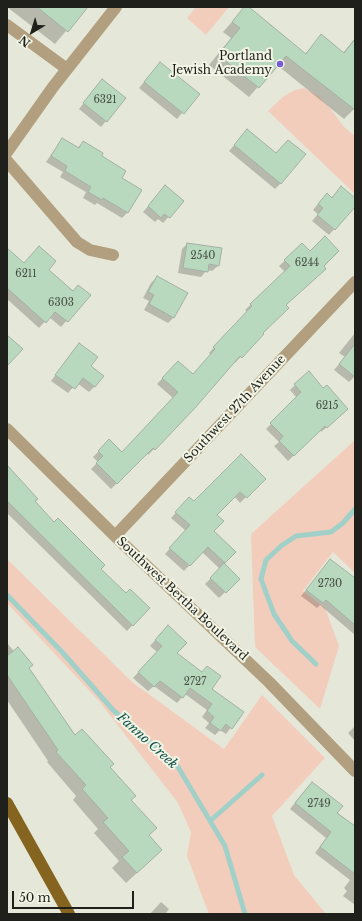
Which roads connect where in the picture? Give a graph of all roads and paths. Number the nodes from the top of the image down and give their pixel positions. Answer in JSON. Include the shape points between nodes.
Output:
{"nodes":[{"id":1,"x":116,"y":7,"type":"edge"},
{"id":2,"x":7,"y":25,"type":"edge"},
{"id":3,"x":67,"y":69,"type":"junction"},
{"id":4,"x":7,"y":152,"type":"edge"},
{"id":5,"x":7,"y":161,"type":"edge"},
{"id":6,"x":113,"y":255,"type":"dead end"},
{"id":7,"x":355,"y":282,"type":"edge"},
{"id":8,"x":7,"y":429,"type":"edge"},
{"id":9,"x":115,"y":536,"type":"junction"},
{"id":10,"x":355,"y":771,"type":"edge"},
{"id":11,"x":7,"y":803,"type":"edge"},
{"id":12,"x":70,"y":914,"type":"edge"}],
"edges":[{"from":1,"to":3,"type":"street"},
{"from":2,"to":3,"type":"street"},
{"from":3,"to":4,"type":"street"},
{"from":5,"to":6,"type":"street","via":[[77,242],[90,250]]},
{"from":7,"to":9,"type":"street","name":"Southwest 27th Avenue"},
{"from":8,"to":9,"type":"street","name":"Southwest Bertha Boulevard"},
{"from":9,"to":10,"type":"street","name":"Southwest Bertha Boulevard","via":[[269,682]]},
{"from":11,"to":12,"type":"main road"}]}
